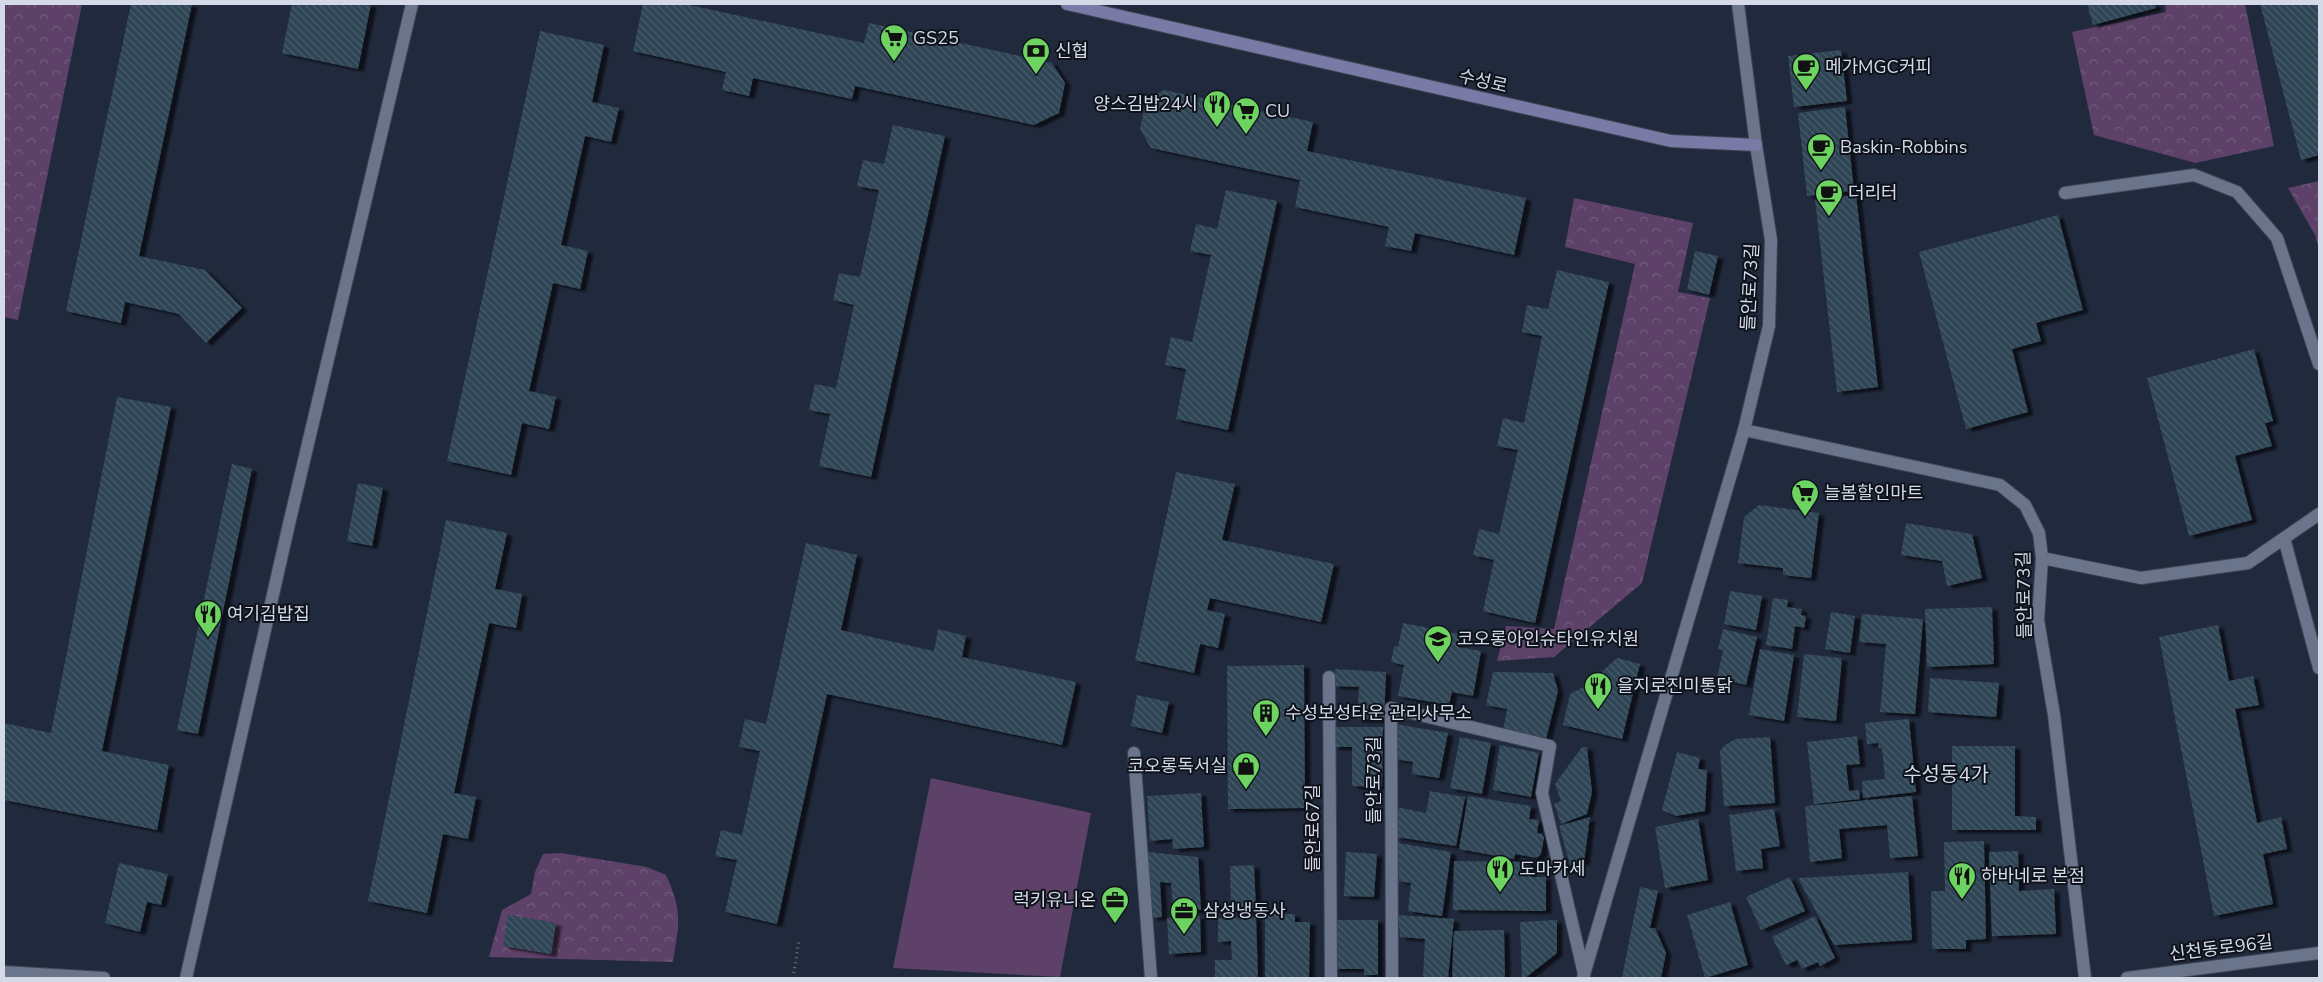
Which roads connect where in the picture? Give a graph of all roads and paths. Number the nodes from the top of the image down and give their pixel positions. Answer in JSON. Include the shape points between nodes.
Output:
{"nodes":[{"id":1,"x":412,"y":4,"type":"edge"},
{"id":2,"x":1067,"y":4,"type":"edge"},
{"id":3,"x":1738,"y":4,"type":"edge"},
{"id":4,"x":1756,"y":145,"type":"junction"},
{"id":5,"x":2065,"y":193,"type":"dead end"},
{"id":6,"x":2319,"y":364,"type":"edge"},
{"id":7,"x":1744,"y":430,"type":"junction"},
{"id":8,"x":2319,"y":514,"type":"edge"},
{"id":9,"x":2284,"y":538,"type":"junction"},
{"id":10,"x":2042,"y":558,"type":"junction"},
{"id":11,"x":2319,"y":668,"type":"edge"},
{"id":12,"x":1330,"y":677,"type":"dead end"},
{"id":13,"x":1134,"y":753,"type":"dead end"},
{"id":14,"x":799,"y":940,"type":"dead end"},
{"id":15,"x":2319,"y":953,"type":"edge"},
{"id":16,"x":4,"y":972,"type":"edge"},
{"id":17,"x":1583,"y":976,"type":"edge"},
{"id":18,"x":58,"y":978,"type":"edge"},
{"id":19,"x":104,"y":978,"type":"edge"},
{"id":20,"x":186,"y":978,"type":"edge"},
{"id":21,"x":794,"y":978,"type":"edge"},
{"id":22,"x":1151,"y":978,"type":"edge"},
{"id":23,"x":1331,"y":978,"type":"edge"},
{"id":24,"x":1392,"y":978,"type":"edge"},
{"id":25,"x":2085,"y":978,"type":"edge"},
{"id":26,"x":2127,"y":978,"type":"edge"}],
"edges":[{"from":1,"to":20,"type":"street"},
{"from":2,"to":4,"type":"main road","name":"수성로","via":[[1671,141]]},
{"from":3,"to":4,"type":"street"},
{"from":4,"to":7,"type":"street","name":"들안로73길","via":[[1771,240],[1769,326]]},
{"from":5,"to":6,"type":"street","via":[[2194,176],[2237,192],[2277,238]]},
{"from":7,"to":10,"type":"street","name":"들안로73길","via":[[2000,485],[2025,505],[2039,533]]},
{"from":7,"to":17,"type":"street","name":"들안로73길"},
{"from":8,"to":9,"type":"street"},
{"from":9,"to":10,"type":"street","via":[[2248,563],[2141,578]]},
{"from":9,"to":11,"type":"street"},
{"from":10,"to":25,"type":"street","name":"들안로73길","via":[[2038,620],[2054,714]]},
{"from":12,"to":23,"type":"street","name":"들안로67길"},
{"from":13,"to":22,"type":"street"},
{"from":14,"to":21,"type":"path"},
{"from":15,"to":26,"type":"street","name":"신천동로96길"},
{"from":16,"to":18,"type":"street"},
{"from":17,"to":24,"type":"street","name":"들안로73길","via":[[1542,793],[1550,746],[1391,708]]},
{"from":18,"to":19,"type":"street"}]}
